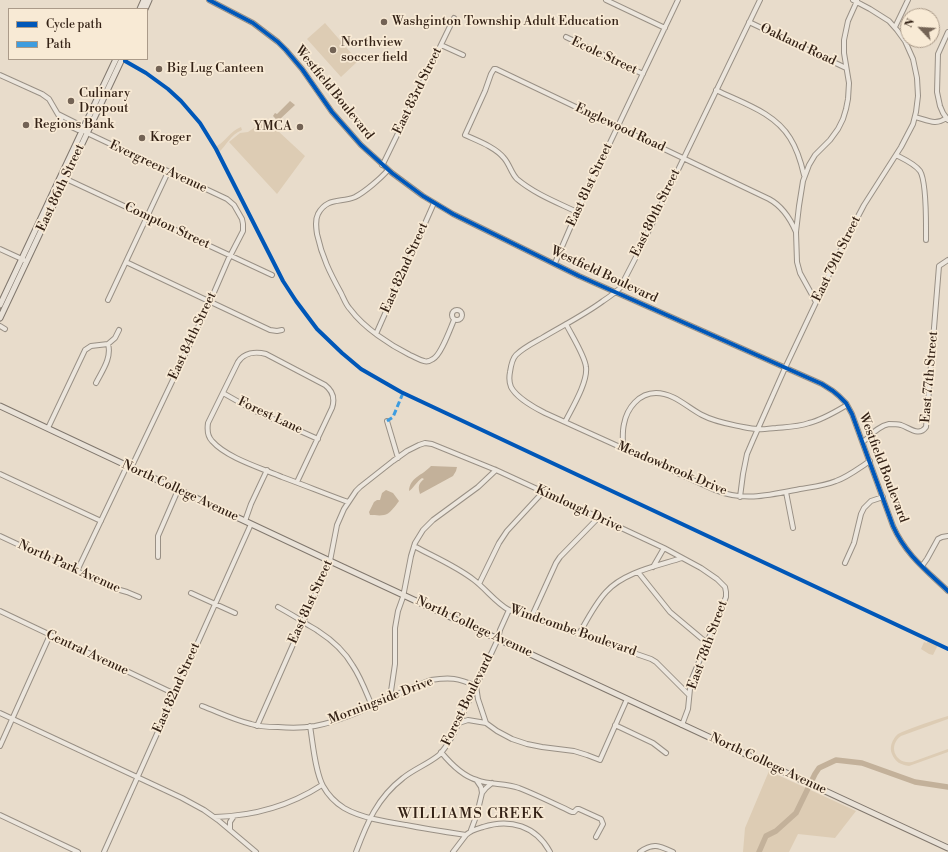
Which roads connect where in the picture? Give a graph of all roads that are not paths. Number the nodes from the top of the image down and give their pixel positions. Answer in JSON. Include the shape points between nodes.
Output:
{"nodes":[{"id":1,"x":209,"y":0,"type":"edge"},
{"id":2,"x":606,"y":0,"type":"edge"},
{"id":3,"x":678,"y":0,"type":"edge"},
{"id":4,"x":760,"y":0,"type":"edge"},
{"id":5,"x":908,"y":0,"type":"edge"},
{"id":6,"x":855,"y":1,"type":"edge"},
{"id":7,"x":454,"y":18,"type":"dead end"},
{"id":8,"x":749,"y":22,"type":"junction"},
{"id":9,"x":895,"y":27,"type":"junction"},
{"id":10,"x":665,"y":28,"type":"junction"},
{"id":11,"x":948,"y":32,"type":"edge"},
{"id":12,"x":566,"y":38,"type":"dead end"},
{"id":13,"x":441,"y":45,"type":"junction"},
{"id":14,"x":463,"y":55,"type":"dead end"},
{"id":15,"x":116,"y":60,"type":"edge"},
{"id":16,"x":121,"y":60,"type":"edge"},
{"id":17,"x":846,"y":68,"type":"junction"},
{"id":18,"x":643,"y":74,"type":"junction"},
{"id":19,"x":0,"y":75,"type":"edge"},
{"id":20,"x":716,"y":90,"type":"junction"},
{"id":21,"x":915,"y":117,"type":"junction"},
{"id":22,"x":947,"y":119,"type":"edge"},
{"id":23,"x":618,"y":127,"type":"junction"},
{"id":24,"x":85,"y":131,"type":"junction"},
{"id":25,"x":896,"y":155,"type":"junction"},
{"id":26,"x":683,"y":158,"type":"junction"},
{"id":27,"x":382,"y":165,"type":"junction"},
{"id":28,"x":388,"y":170,"type":"junction"},
{"id":29,"x":168,"y":172,"type":"junction"},
{"id":30,"x":805,"y":175,"type":"junction"},
{"id":31,"x":64,"y":177,"type":"junction"},
{"id":32,"x":434,"y":203,"type":"junction"},
{"id":33,"x":234,"y":204,"type":"joint"},
{"id":34,"x":577,"y":212,"type":"junction"},
{"id":35,"x":147,"y":217,"type":"junction"},
{"id":36,"x":796,"y":232,"type":"junction"},
{"id":37,"x":926,"y":240,"type":"dead end"},
{"id":38,"x":0,"y":249,"type":"edge"},
{"id":39,"x":230,"y":255,"type":"junction"},
{"id":40,"x":24,"y":260,"type":"junction"},
{"id":41,"x":948,"y":260,"type":"edge"},
{"id":42,"x":126,"y":262,"type":"junction"},
{"id":43,"x":555,"y":264,"type":"junction"},
{"id":44,"x":272,"y":274,"type":"dead end"},
{"id":45,"x":616,"y":292,"type":"junction"},
{"id":46,"x":108,"y":300,"type":"dead end"},
{"id":47,"x":210,"y":302,"type":"junction"},
{"id":48,"x":816,"y":302,"type":"junction"},
{"id":49,"x":0,"y":305,"type":"edge"},
{"id":50,"x":0,"y":318,"type":"edge"},
{"id":51,"x":454,"y":320,"type":"dead end"},
{"id":52,"x":566,"y":324,"type":"junction"},
{"id":53,"x":0,"y":326,"type":"edge"},
{"id":54,"x":6,"y":329,"type":"dead end"},
{"id":55,"x":119,"y":330,"type":"dead end"},
{"id":56,"x":282,"y":330,"type":"dead end"},
{"id":57,"x":376,"y":334,"type":"junction"},
{"id":58,"x":108,"y":344,"type":"junction"},
{"id":59,"x":785,"y":368,"type":"junction"},
{"id":60,"x":96,"y":383,"type":"dead end"},
{"id":61,"x":510,"y":383,"type":"joint"},
{"id":62,"x":223,"y":392,"type":"junction"},
{"id":63,"x":0,"y":406,"type":"edge"},
{"id":64,"x":847,"y":406,"type":"junction"},
{"id":65,"x":387,"y":421,"type":"dead end"},
{"id":66,"x":565,"y":422,"type":"junction"},
{"id":67,"x":48,"y":428,"type":"junction"},
{"id":68,"x":758,"y":429,"type":"junction"},
{"id":69,"x":318,"y":439,"type":"junction"},
{"id":70,"x":863,"y":442,"type":"junction"},
{"id":71,"x":425,"y":443,"type":"joint"},
{"id":72,"x":623,"y":448,"type":"junction"},
{"id":73,"x":398,"y":458,"type":"junction"},
{"id":74,"x":870,"y":460,"type":"junction"},
{"id":75,"x":129,"y":467,"type":"junction"},
{"id":76,"x":267,"y":470,"type":"junction"},
{"id":77,"x":496,"y":470,"type":"junction"},
{"id":78,"x":0,"y":474,"type":"edge"},
{"id":79,"x":297,"y":482,"type":"junction"},
{"id":80,"x":178,"y":490,"type":"junction"},
{"id":81,"x":543,"y":492,"type":"junction"},
{"id":82,"x":786,"y":492,"type":"junction"},
{"id":83,"x":740,"y":497,"type":"junction"},
{"id":84,"x":882,"y":497,"type":"junction"},
{"id":85,"x":348,"y":502,"type":"junction"},
{"id":86,"x":598,"y":517,"type":"junction"},
{"id":87,"x":101,"y":521,"type":"junction"},
{"id":88,"x":248,"y":522,"type":"junction"},
{"id":89,"x":793,"y":528,"type":"dead end"},
{"id":90,"x":0,"y":536,"type":"edge"},
{"id":91,"x":948,"y":536,"type":"edge"},
{"id":92,"x":414,"y":546,"type":"junction"},
{"id":93,"x":664,"y":548,"type":"junction"},
{"id":94,"x":158,"y":557,"type":"dead end"},
{"id":95,"x":682,"y":558,"type":"junction"},
{"id":96,"x":330,"y":561,"type":"junction"},
{"id":97,"x":844,"y":563,"type":"dead end"},
{"id":98,"x":922,"y":566,"type":"junction"},
{"id":99,"x":653,"y":567,"type":"junction"},
{"id":100,"x":77,"y":571,"type":"junction"},
{"id":101,"x":638,"y":572,"type":"junction"},
{"id":102,"x":479,"y":584,"type":"junction"},
{"id":103,"x":726,"y":588,"type":"joint"},
{"id":104,"x":948,"y":591,"type":"edge"},
{"id":105,"x":191,"y":593,"type":"dead end"},
{"id":106,"x":404,"y":595,"type":"junction"},
{"id":107,"x":139,"y":597,"type":"dead end"},
{"id":108,"x":215,"y":604,"type":"junction"},
{"id":109,"x":278,"y":607,"type":"dead end"},
{"id":110,"x":509,"y":610,"type":"junction"},
{"id":111,"x":0,"y":611,"type":"edge"},
{"id":112,"x":235,"y":612,"type":"dead end"},
{"id":113,"x":531,"y":618,"type":"junction"},
{"id":114,"x":303,"y":621,"type":"junction"},
{"id":115,"x":579,"y":634,"type":"junction"},
{"id":116,"x":50,"y":635,"type":"junction"},
{"id":117,"x":498,"y":639,"type":"junction"},
{"id":118,"x":707,"y":643,"type":"junction"},
{"id":119,"x":476,"y":686,"type":"junction"},
{"id":120,"x":175,"y":694,"type":"junction"},
{"id":121,"x":689,"y":695,"type":"junction"},
{"id":122,"x":390,"y":698,"type":"junction"},
{"id":123,"x":627,"y":699,"type":"junction"},
{"id":124,"x":202,"y":706,"type":"dead end"},
{"id":125,"x":372,"y":706,"type":"junction"},
{"id":126,"x":0,"y":713,"type":"edge"},
{"id":127,"x":12,"y":719,"type":"junction"},
{"id":128,"x":459,"y":723,"type":"junction"},
{"id":129,"x":486,"y":723,"type":"junction"},
{"id":130,"x":615,"y":725,"type":"junction"},
{"id":131,"x":682,"y":725,"type":"junction"},
{"id":132,"x":257,"y":726,"type":"junction"},
{"id":133,"x":310,"y":726,"type":"junction"},
{"id":134,"x":0,"y":746,"type":"edge"},
{"id":135,"x":441,"y":752,"type":"junction"},
{"id":136,"x":666,"y":753,"type":"dead end"},
{"id":137,"x":137,"y":778,"type":"junction"},
{"id":138,"x":477,"y":781,"type":"junction"},
{"id":139,"x":492,"y":783,"type":"junction"},
{"id":140,"x":322,"y":785,"type":"junction"},
{"id":141,"x":482,"y":793,"type":"junction"},
{"id":142,"x":0,"y":815,"type":"edge"},
{"id":143,"x":235,"y":816,"type":"junction"},
{"id":144,"x":370,"y":817,"type":"junction"},
{"id":145,"x":215,"y":818,"type":"junction"},
{"id":146,"x":230,"y":830,"type":"junction"},
{"id":147,"x":471,"y":830,"type":"junction"},
{"id":148,"x":466,"y":835,"type":"junction"},
{"id":149,"x":596,"y":837,"type":"dead end"},
{"id":150,"x":948,"y":848,"type":"edge"},
{"id":151,"x":78,"y":852,"type":"edge"},
{"id":152,"x":104,"y":852,"type":"edge"},
{"id":153,"x":256,"y":852,"type":"edge"},
{"id":154,"x":356,"y":852,"type":"edge"},
{"id":155,"x":453,"y":852,"type":"edge"},
{"id":156,"x":550,"y":852,"type":"edge"},
{"id":157,"x":640,"y":852,"type":"edge"},
{"id":158,"x":674,"y":852,"type":"edge"}],
"edges":[{"from":1,"to":27,"type":"street","name":"Westfield Boulevard","via":[[253,23],[278,42],[302,69],[347,130]]},
{"from":2,"to":10,"type":"street"},
{"from":3,"to":10,"type":"street","name":"East 81st Street"},
{"from":4,"to":8,"type":"street","name":"East 80th Street"},
{"from":5,"to":9,"type":"street"},
{"from":6,"to":9,"type":"street","name":"East 79th Street","via":[[879,14]]},
{"from":6,"to":17,"type":"street","via":[[845,34]]},
{"from":7,"to":13,"type":"street","name":"East 83rd Street"},
{"from":8,"to":17,"type":"street","name":"Oakland Road"},
{"from":8,"to":20,"type":"street","name":"East 80th Street"},
{"from":9,"to":21,"type":"street","name":"East 79th Street","via":[[909,49],[916,71],[918,96]]},
{"from":10,"to":18,"type":"street","name":"East 81st Street"},
{"from":11,"to":22,"type":"street","via":[[937,61],[938,99]]},
{"from":12,"to":18,"type":"street","name":"Ecole Street"},
{"from":13,"to":14,"type":"street"},
{"from":13,"to":27,"type":"street","name":"East 83rd Street"},
{"from":15,"to":24,"type":"main road","name":"East 86th Street"},
{"from":16,"to":24,"type":"main road","name":"East 86th Street"},
{"from":17,"to":30,"type":"street","via":[[849,94],[844,116],[832,137],[811,161]]},
{"from":18,"to":23,"type":"street","name":"East 81st Street"},
{"from":19,"to":24,"type":"street","name":"Evergreen Avenue","via":[[42,94],[63,123]]},
{"from":20,"to":26,"type":"street","name":"East 80th Street"},
{"from":20,"to":30,"type":"street","via":[[761,111],[778,123],[792,140]]},
{"from":21,"to":22,"type":"street","via":[[936,122]]},
{"from":21,"to":25,"type":"street","name":"East 79th Street"},
{"from":23,"to":26,"type":"street","name":"Englewood Road"},
{"from":23,"to":34,"type":"street","name":"East 81st Street"},
{"from":23,"to":34,"type":"street","name":"Englewood Road","via":[[496,69],[491,74],[465,135],[492,148],[507,162],[516,178],[536,192]]},
{"from":24,"to":29,"type":"street","name":"Evergreen Avenue"},
{"from":24,"to":31,"type":"main road","name":"East 86th Street"},
{"from":25,"to":37,"type":"street","via":[[916,167],[922,174]]},
{"from":25,"to":48,"type":"street","name":"East 79th Street","via":[[853,225]]},
{"from":26,"to":36,"type":"street","name":"Englewood Road","via":[[773,201],[785,212]]},
{"from":26,"to":45,"type":"street","name":"East 80th Street","via":[[637,255]]},
{"from":27,"to":28,"type":"street","name":"Westfield Boulevard"},
{"from":28,"to":32,"type":"street","name":"Westfield Boulevard"},
{"from":28,"to":57,"type":"street","via":[[358,195],[329,202],[319,212],[316,221],[320,250],[334,280],[350,309]]},
{"from":29,"to":33,"type":"street","name":"Evergreen Avenue"},
{"from":29,"to":35,"type":"street"},
{"from":30,"to":36,"type":"street"},
{"from":31,"to":35,"type":"street","name":"Compton Street"},
{"from":31,"to":40,"type":"main road","name":"East 86th Street"},
{"from":32,"to":43,"type":"street","name":"Westfield Boulevard"},
{"from":32,"to":57,"type":"street","name":"East 82nd Street"},
{"from":33,"to":39,"type":"street","name":"East 84th Street","via":[[244,225]]},
{"from":34,"to":43,"type":"street","name":"East 81st Street"},
{"from":35,"to":39,"type":"street","name":"Compton Street"},
{"from":35,"to":42,"type":"street"},
{"from":36,"to":48,"type":"street","via":[[798,266]]},
{"from":38,"to":40,"type":"street"},
{"from":39,"to":44,"type":"street","name":"Compton Street"},
{"from":39,"to":47,"type":"street","name":"East 84th Street"},
{"from":40,"to":49,"type":"main road","name":"East 86th Street"},
{"from":40,"to":50,"type":"main road","name":"East 86th Street"},
{"from":41,"to":70,"type":"street","name":"East 77th Street","via":[[939,266],[926,427],[923,431],[917,432],[900,425],[888,424],[880,427]]},
{"from":42,"to":46,"type":"street"},
{"from":42,"to":47,"type":"street"},
{"from":43,"to":45,"type":"street","name":"Westfield Boulevard"},
{"from":45,"to":52,"type":"street","name":"East 80th Street"},
{"from":45,"to":59,"type":"street","name":"Westfield Boulevard"},
{"from":47,"to":56,"type":"street","via":[[270,330]]},
{"from":47,"to":75,"type":"street","name":"East 84th Street"},
{"from":48,"to":59,"type":"street","name":"East 79th Street"},
{"from":51,"to":57,"type":"street","via":[[439,354],[431,360],[419,359]]},
{"from":52,"to":61,"type":"street","name":"East 80th Street","via":[[516,355],[511,365]]},
{"from":52,"to":66,"type":"street","via":[[584,359],[586,372],[584,382]]},
{"from":53,"to":54,"type":"street"},
{"from":55,"to":58,"type":"street"},
{"from":58,"to":60,"type":"street","via":[[109,356]]},
{"from":58,"to":67,"type":"street","via":[[91,346],[85,350]]},
{"from":59,"to":64,"type":"street","name":"Westfield Boulevard","via":[[830,389]]},
{"from":59,"to":68,"type":"street","name":"East 79th Street"},
{"from":61,"to":66,"type":"street","name":"Meadowbrook Drive","via":[[514,391],[527,402]]},
{"from":62,"to":69,"type":"street","name":"Forest Lane","via":[[258,412]]},
{"from":62,"to":69,"type":"street","via":[[241,358],[248,354],[260,353],[269,356],[330,390],[334,402]]},
{"from":62,"to":76,"type":"street","via":[[208,424],[210,438],[242,461]]},
{"from":63,"to":67,"type":"main road","name":"North College Avenue"},
{"from":64,"to":68,"type":"street","via":[[809,424]]},
{"from":64,"to":70,"type":"street","name":"Westfield Boulevard"},
{"from":65,"to":73,"type":"street"},
{"from":66,"to":72,"type":"street","name":"Meadowbrook Drive"},
{"from":67,"to":75,"type":"main road","name":"North College Avenue"},
{"from":68,"to":72,"type":"street","via":[[714,421],[670,396],[652,393],[641,397],[630,409],[624,424]]},
{"from":68,"to":83,"type":"street","name":"East 79th Street","via":[[744,464]]},
{"from":69,"to":79,"type":"street"},
{"from":70,"to":74,"type":"street","name":"Westfield Boulevard"},
{"from":71,"to":73,"type":"street","name":"East 81st Street"},
{"from":71,"to":77,"type":"street","name":"Kimlough Drive"},
{"from":72,"to":83,"type":"street","name":"Meadowbrook Drive","via":[[718,491]]},
{"from":73,"to":85,"type":"street","name":"East 81st Street","via":[[360,487]]},
{"from":74,"to":82,"type":"street","name":"Meadowbrook Drive","via":[[835,482]]},
{"from":74,"to":84,"type":"street","name":"Westfield Boulevard"},
{"from":75,"to":80,"type":"main road","name":"North College Avenue"},
{"from":75,"to":87,"type":"street","name":"East 84th Street"},
{"from":76,"to":79,"type":"street"},
{"from":76,"to":88,"type":"street","name":"East 82nd Street","via":[[251,504]]},
{"from":77,"to":81,"type":"street","name":"Kimlough Drive"},
{"from":77,"to":92,"type":"street","via":[[478,487],[433,520],[421,533]]},
{"from":78,"to":87,"type":"street"},
{"from":79,"to":85,"type":"street"},
{"from":80,"to":88,"type":"main road","name":"North College Avenue"},
{"from":80,"to":94,"type":"street","via":[[159,532]]},
{"from":81,"to":86,"type":"street","name":"Kimlough Drive"},
{"from":81,"to":102,"type":"street","via":[[499,542]]},
{"from":82,"to":83,"type":"street","name":"Meadowbrook Drive"},
{"from":82,"to":89,"type":"street"},
{"from":84,"to":97,"type":"street","via":[[864,508],[854,543]]},
{"from":84,"to":98,"type":"street","name":"Westfield Boulevard","via":[[899,538]]},
{"from":85,"to":96,"type":"street","name":"East 81st Street","via":[[338,521]]},
{"from":86,"to":93,"type":"street","name":"Kimlough Drive"},
{"from":86,"to":113,"type":"street","via":[[556,563]]},
{"from":87,"to":100,"type":"street","name":"East 84th Street"},
{"from":88,"to":96,"type":"main road","name":"North College Avenue"},
{"from":88,"to":108,"type":"street","name":"East 82nd Street"},
{"from":90,"to":100,"type":"street","name":"North Park Avenue"},
{"from":91,"to":98,"type":"street","via":[[938,539]]},
{"from":92,"to":102,"type":"street","name":"Windcombe Boulevard"},
{"from":92,"to":106,"type":"street"},
{"from":93,"to":95,"type":"street","name":"Kimlough Drive"},
{"from":93,"to":99,"type":"street"},
{"from":95,"to":99,"type":"street"},
{"from":95,"to":103,"type":"street","name":"Kimlough Drive","via":[[710,574]]},
{"from":96,"to":106,"type":"main road","name":"North College Avenue"},
{"from":96,"to":114,"type":"street","name":"East 81st Street"},
{"from":98,"to":104,"type":"street","name":"Westfield Boulevard"},
{"from":99,"to":101,"type":"street"},
{"from":100,"to":107,"type":"street","name":"North Park Avenue"},
{"from":101,"to":115,"type":"street","via":[[618,582],[606,592]]},
{"from":101,"to":118,"type":"street","via":[[670,612]]},
{"from":102,"to":110,"type":"street","name":"Windcombe Boulevard"},
{"from":103,"to":118,"type":"street","name":"East 78th Street","via":[[726,597]]},
{"from":105,"to":108,"type":"street"},
{"from":106,"to":117,"type":"main road","name":"North College Avenue"},
{"from":106,"to":122,"type":"street","via":[[395,628],[396,664]]},
{"from":108,"to":112,"type":"street"},
{"from":108,"to":120,"type":"street","name":"East 82nd Street"},
{"from":109,"to":114,"type":"street"},
{"from":110,"to":113,"type":"street","name":"Windcombe Boulevard"},
{"from":110,"to":117,"type":"street","name":"Forest Boulevard"},
{"from":111,"to":116,"type":"street","name":"Central Avenue"},
{"from":113,"to":115,"type":"street","name":"Windcombe Boulevard"},
{"from":114,"to":125,"type":"street","via":[[330,639],[345,655],[359,675]]},
{"from":114,"to":132,"type":"street","name":"East 81st Street"},
{"from":115,"to":121,"type":"street","name":"Windcombe Boulevard","via":[[651,658]]},
{"from":116,"to":120,"type":"street","name":"Central Avenue"},
{"from":116,"to":127,"type":"street"},
{"from":117,"to":119,"type":"street","name":"Forest Boulevard"},
{"from":117,"to":123,"type":"main road","name":"North College Avenue"},
{"from":118,"to":121,"type":"street","name":"East 78th Street","via":[[691,681]]},
{"from":119,"to":122,"type":"street","name":"Morningside Drive","via":[[460,679],[440,678]]},
{"from":119,"to":128,"type":"street","name":"Forest Boulevard"},
{"from":119,"to":129,"type":"street"},
{"from":120,"to":137,"type":"street","name":"East 82nd Street"},
{"from":121,"to":131,"type":"street","name":"East 78th Street","via":[[688,709]]},
{"from":122,"to":125,"type":"street","name":"Morningside Drive"},
{"from":123,"to":130,"type":"street"},
{"from":123,"to":131,"type":"main road","name":"North College Avenue"},
{"from":124,"to":132,"type":"street","name":"Morningside Drive"},
{"from":125,"to":133,"type":"street","name":"Morningside Drive"},
{"from":126,"to":127,"type":"street"},
{"from":127,"to":134,"type":"street"},
{"from":127,"to":137,"type":"street"},
{"from":128,"to":129,"type":"street","via":[[468,720]]},
{"from":128,"to":135,"type":"street","name":"Forest Boulevard"},
{"from":129,"to":130,"type":"street","via":[[520,742],[574,751],[600,760]]},
{"from":130,"to":136,"type":"street","via":[[653,743]]},
{"from":131,"to":150,"type":"main road","name":"North College Avenue"},
{"from":132,"to":133,"type":"street","name":"Morningside Drive"},
{"from":133,"to":140,"type":"street"},
{"from":135,"to":138,"type":"street","via":[[455,768]]},
{"from":135,"to":144,"type":"street","name":"Forest Boulevard","via":[[396,784]]},
{"from":137,"to":145,"type":"street","via":[[182,798]]},
{"from":137,"to":152,"type":"street","name":"East 82nd Street"},
{"from":138,"to":139,"type":"street"},
{"from":138,"to":141,"type":"street"},
{"from":139,"to":141,"type":"street"},
{"from":139,"to":149,"type":"street","via":[[505,784],[572,812],[579,809],[601,819],[603,824]]},
{"from":140,"to":143,"type":"street","via":[[278,806]]},
{"from":140,"to":144,"type":"street","via":[[342,806]]},
{"from":141,"to":147,"type":"street"},
{"from":142,"to":151,"type":"street"},
{"from":143,"to":145,"type":"street"},
{"from":143,"to":146,"type":"street","via":[[230,822]]},
{"from":144,"to":148,"type":"street"},
{"from":144,"to":154,"type":"street","name":"Forest Boulevard"},
{"from":145,"to":146,"type":"street"},
{"from":146,"to":153,"type":"street"},
{"from":147,"to":148,"type":"street"},
{"from":147,"to":156,"type":"street","via":[[497,823],[516,824],[536,834]]},
{"from":148,"to":155,"type":"street"},
{"from":157,"to":158,"type":"street","via":[[652,846],[661,846]]}]}
